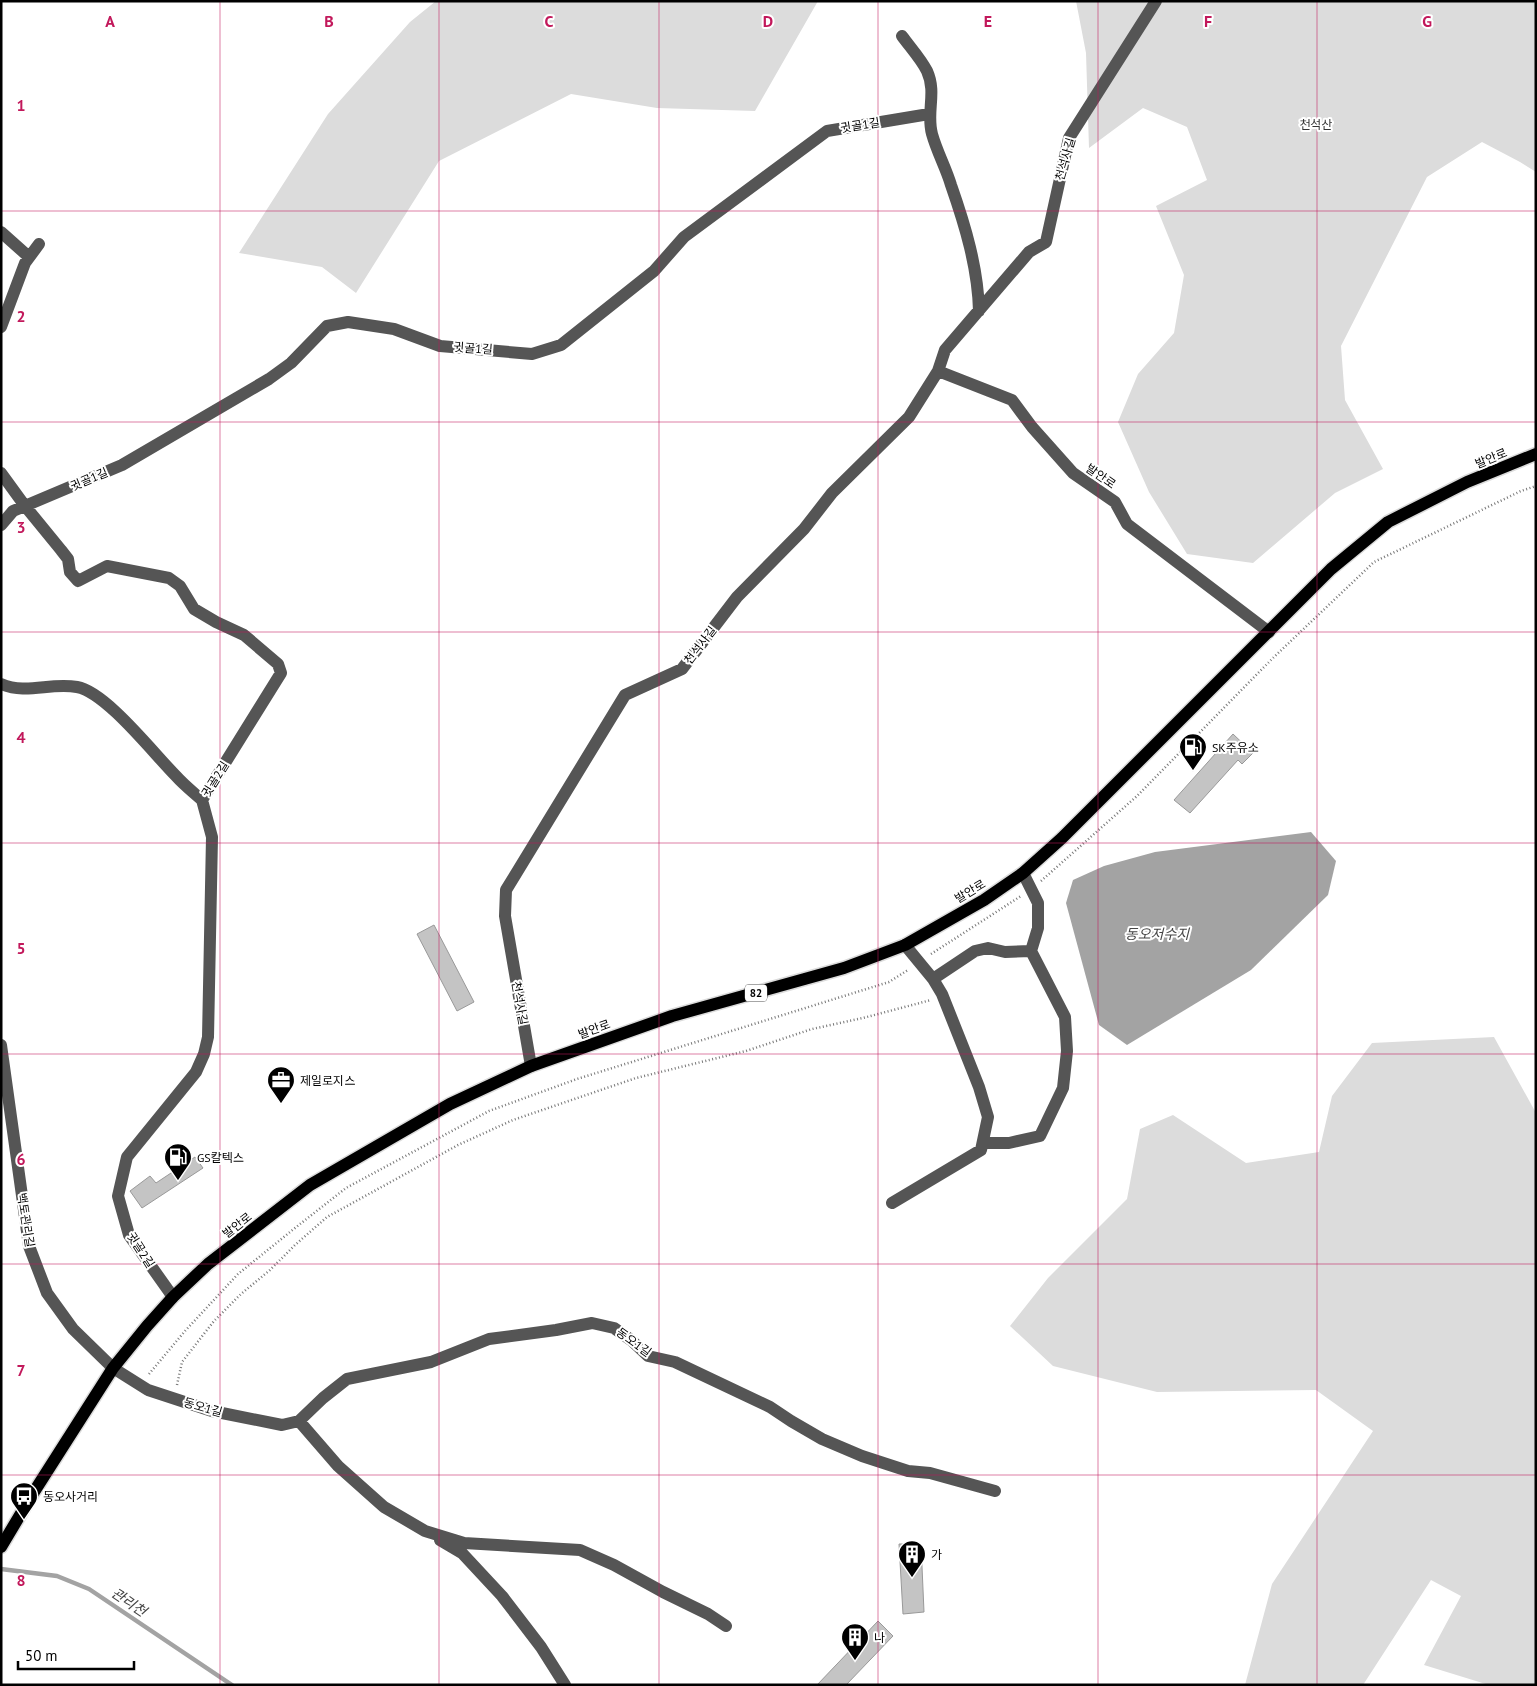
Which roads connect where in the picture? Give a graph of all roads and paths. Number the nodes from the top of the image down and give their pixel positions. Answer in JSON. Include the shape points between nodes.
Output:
{"nodes":[{"id":1,"x":1156,"y":1,"type":"edge"},
{"id":2,"x":902,"y":36,"type":"dead end"},
{"id":3,"x":929,"y":114,"type":"junction"},
{"id":4,"x":1,"y":232,"type":"edge"},
{"id":5,"x":39,"y":244,"type":"dead end"},
{"id":6,"x":29,"y":257,"type":"junction"},
{"id":7,"x":979,"y":311,"type":"junction"},
{"id":8,"x":1,"y":327,"type":"edge"},
{"id":9,"x":938,"y":371,"type":"junction"},
{"id":10,"x":1536,"y":454,"type":"edge"},
{"id":11,"x":1,"y":474,"type":"edge"},
{"id":12,"x":1536,"y":486,"type":"edge"},
{"id":13,"x":25,"y":506,"type":"junction"},
{"id":14,"x":1,"y":525,"type":"edge"},
{"id":15,"x":1268,"y":632,"type":"junction"},
{"id":16,"x":1,"y":684,"type":"edge"},
{"id":17,"x":202,"y":800,"type":"junction"},
{"id":18,"x":1023,"y":873,"type":"junction"},
{"id":19,"x":1031,"y":889,"type":"junction"},
{"id":20,"x":905,"y":945,"type":"junction"},
{"id":21,"x":1031,"y":951,"type":"junction"},
{"id":22,"x":918,"y":962,"type":"junction"},
{"id":23,"x":933,"y":979,"type":"junction"},
{"id":24,"x":942,"y":994,"type":"junction"},
{"id":25,"x":1,"y":1045,"type":"edge"},
{"id":26,"x":532,"y":1066,"type":"junction"},
{"id":27,"x":983,"y":1144,"type":"junction"},
{"id":28,"x":892,"y":1203,"type":"dead end"},
{"id":29,"x":173,"y":1296,"type":"junction"},
{"id":30,"x":113,"y":1368,"type":"junction"},
{"id":31,"x":140,"y":1385,"type":"junction"},
{"id":32,"x":176,"y":1399,"type":"junction"},
{"id":33,"x":299,"y":1421,"type":"junction"},
{"id":34,"x":995,"y":1491,"type":"dead end"},
{"id":35,"x":424,"y":1531,"type":"junction"},
{"id":36,"x":2,"y":1545,"type":"edge"},
{"id":37,"x":726,"y":1626,"type":"dead end"},
{"id":38,"x":565,"y":1685,"type":"edge"}],
"edges":[{"from":1,"to":7,"type":"street","name":"천석사길","via":[[1069,138],[1046,242],[1029,252]]},
{"from":2,"to":3,"type":"street","via":[[927,71],[933,92]]},
{"from":3,"to":7,"type":"street","via":[[932,133],[970,248],[979,286]]},
{"from":3,"to":13,"type":"street","name":"귓골1길","via":[[827,131],[684,237],[654,271],[561,345],[532,354],[440,346],[394,329],[348,322],[327,326],[291,363],[269,380],[122,465]]},
{"from":4,"to":6,"type":"street"},
{"from":5,"to":6,"type":"street"},
{"from":6,"to":8,"type":"street"},
{"from":7,"to":9,"type":"street","name":"천석사길","via":[[945,350]]},
{"from":9,"to":15,"type":"street","name":"발안로","via":[[1012,400],[1073,473],[1115,502],[1127,524]]},
{"from":9,"to":26,"type":"street","name":"천석사길","via":[[909,417],[737,597],[682,669],[625,695],[506,890],[505,916]]},
{"from":10,"to":15,"type":"main road","name":"발안로","number":"82","via":[[1467,482],[1388,522],[1332,569]]},
{"from":11,"to":13,"type":"street","name":"귓골2길"},
{"from":12,"to":19,"type":"path","via":[[1374,562],[1274,657],[1137,796]]},
{"from":13,"to":14,"type":"street","name":"귓골1길","via":[[13,511]]},
{"from":13,"to":17,"type":"street","name":"귓골2길","via":[[68,559],[70,572],[78,581],[108,566],[169,578],[180,586],[194,609],[244,634],[278,664],[281,673]]},
{"from":15,"to":18,"type":"main road","name":"발안로","number":"82","via":[[1110,791]]},
{"from":16,"to":17,"type":"street","via":[[22,690],[46,686],[78,687],[95,695]]},
{"from":17,"to":29,"type":"street","name":"귓골2길","via":[[212,837],[208,1037],[196,1072],[127,1157],[118,1196],[129,1236]]},
{"from":18,"to":19,"type":"street"},
{"from":18,"to":20,"type":"main road","name":"발안로","number":"82","via":[[984,900]]},
{"from":19,"to":21,"type":"street","via":[[1038,903],[1038,928]]},
{"from":19,"to":22,"type":"path"},
{"from":20,"to":22,"type":"street"},
{"from":20,"to":26,"type":"main road","name":"발안로","number":"82","via":[[844,968],[672,1016]]},
{"from":21,"to":23,"type":"street","via":[[1005,952],[988,948],[975,951]]},
{"from":21,"to":27,"type":"street","via":[[1065,1017],[1064,1088],[1040,1136],[1009,1143]]},
{"from":22,"to":23,"type":"street"},
{"from":22,"to":31,"type":"path","via":[[890,982],[577,1079],[489,1111],[362,1179],[338,1194],[238,1274]]},
{"from":23,"to":24,"type":"street"},
{"from":24,"to":27,"type":"street","via":[[988,1117]]},
{"from":24,"to":32,"type":"path","via":[[933,1000],[812,1029],[746,1051],[636,1078],[513,1120],[458,1145],[327,1217],[294,1245],[214,1321],[182,1362]]},
{"from":25,"to":30,"type":"street","name":"백토관리길","via":[[29,1246],[47,1293],[74,1328]]},
{"from":26,"to":29,"type":"main road","name":"발안로","number":"82","via":[[450,1104],[310,1185],[208,1264]]},
{"from":27,"to":28,"type":"street","via":[[981,1150]]},
{"from":29,"to":30,"type":"main road","name":"발안로","number":"82"},
{"from":30,"to":31,"type":"street","name":"동오1길"},
{"from":30,"to":36,"type":"main road","name":"발안로","number":"82"},
{"from":31,"to":32,"type":"street","name":"동오1길"},
{"from":32,"to":33,"type":"street","name":"동오1길","via":[[212,1411],[282,1425]]},
{"from":33,"to":34,"type":"street","name":"동오1길","via":[[347,1379],[432,1362],[489,1339],[592,1323],[614,1328],[648,1356],[675,1362],[862,1456]]},
{"from":33,"to":35,"type":"street","via":[[338,1466],[384,1507]]},
{"from":35,"to":37,"type":"street","via":[[464,1542],[580,1550]]},
{"from":35,"to":38,"type":"street","via":[[462,1554],[502,1596]]}]}
